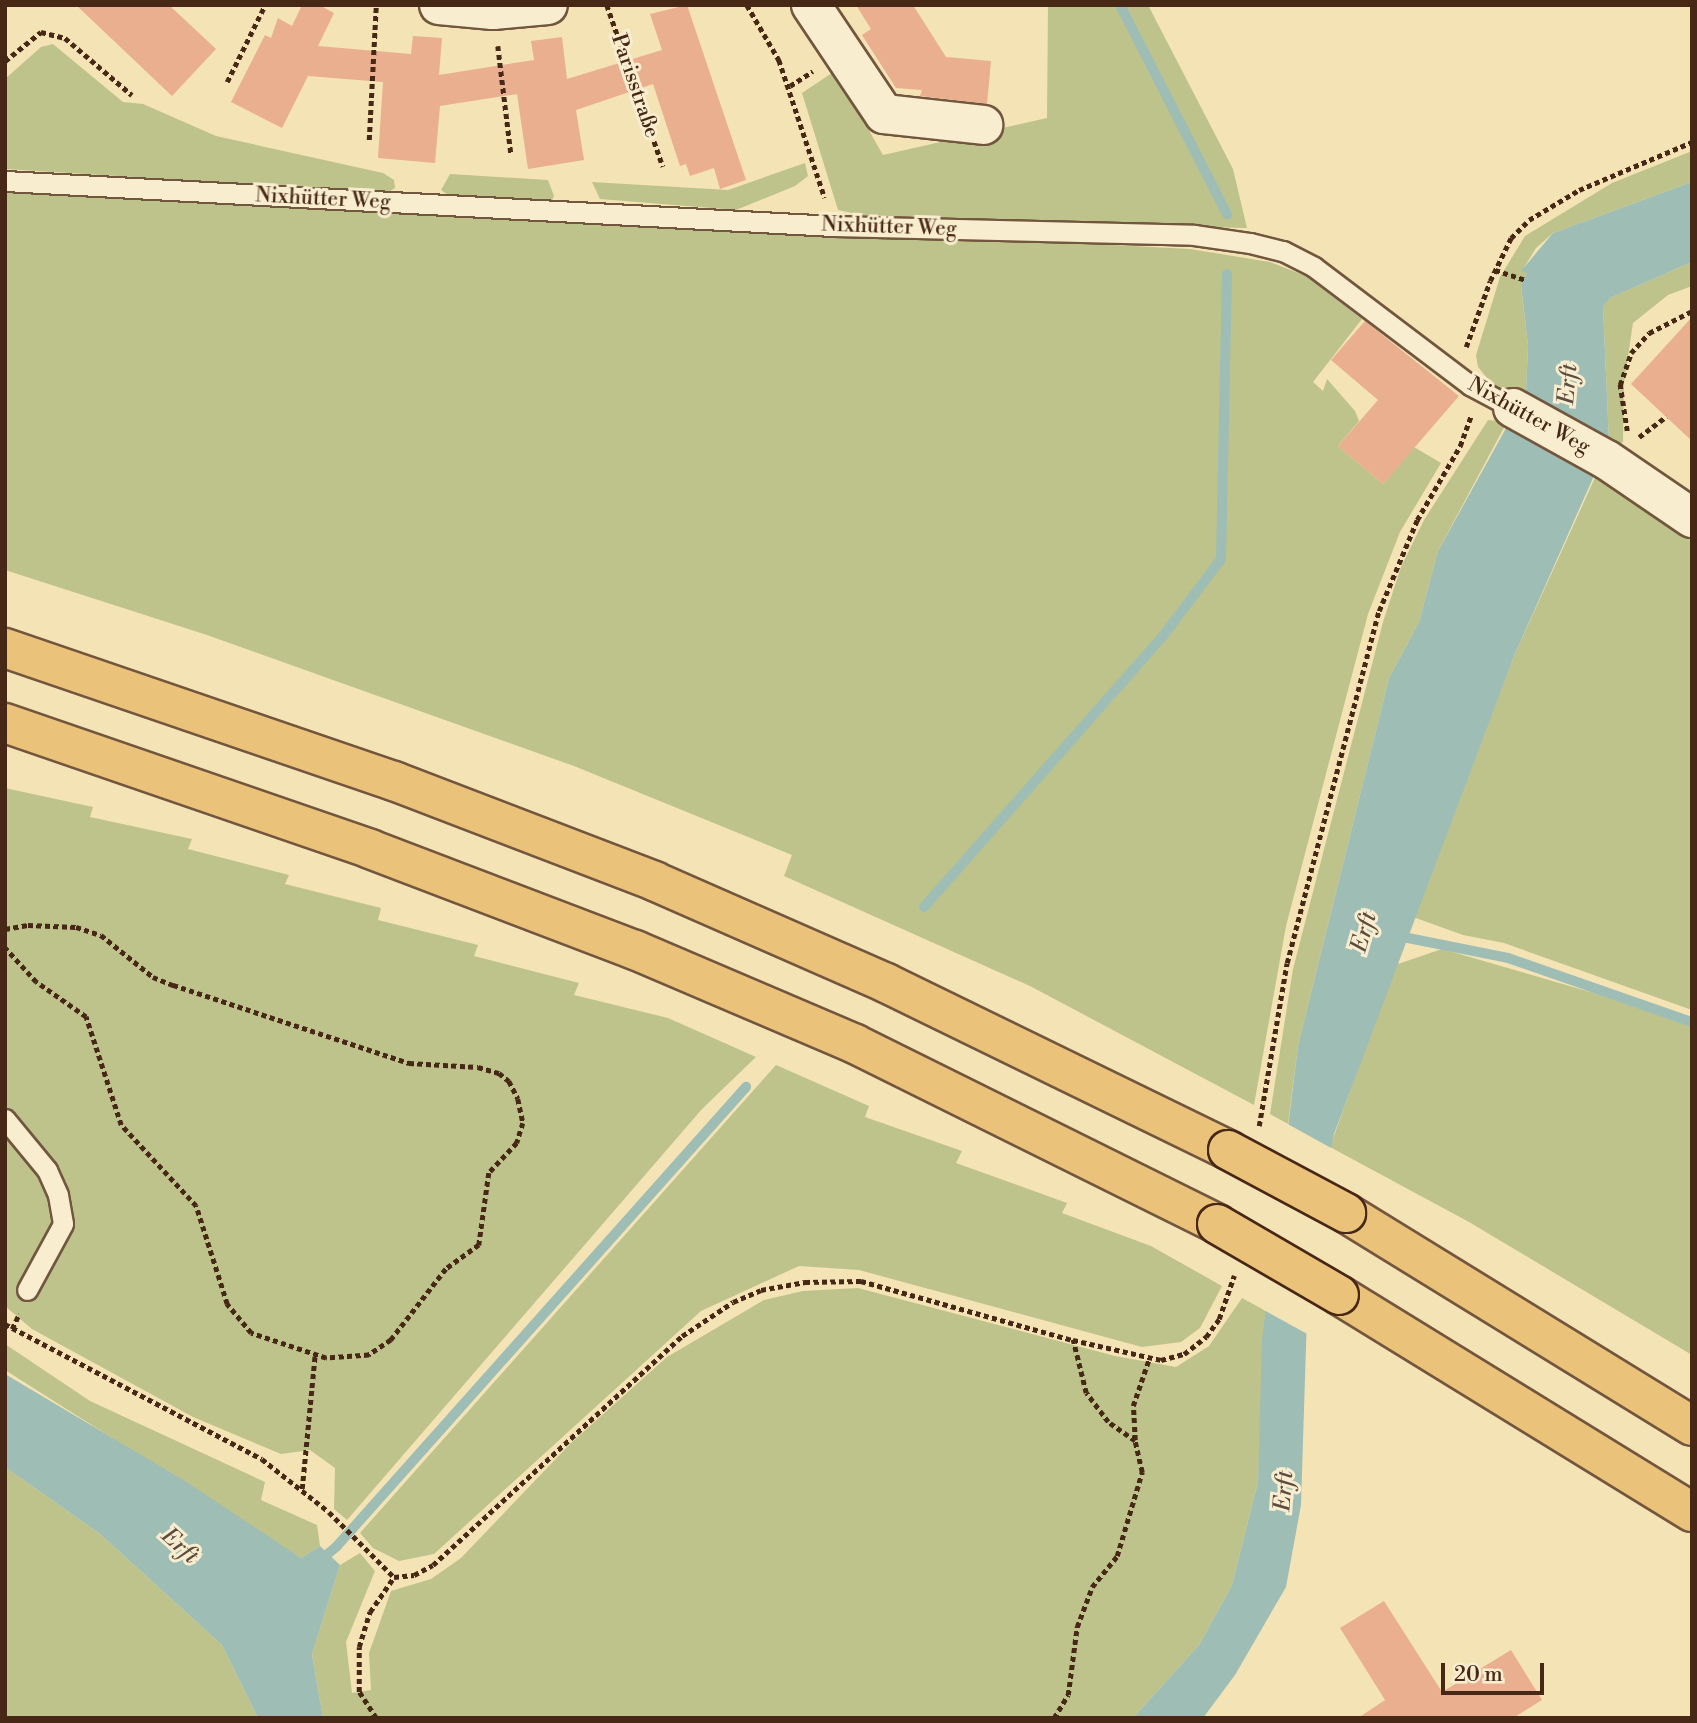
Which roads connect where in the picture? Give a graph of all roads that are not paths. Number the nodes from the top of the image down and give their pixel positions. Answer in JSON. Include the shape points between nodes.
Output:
{"nodes":[{"id":1,"x":439,"y":5,"type":"edge"},
{"id":2,"x":548,"y":5,"type":"edge"},
{"id":3,"x":811,"y":5,"type":"edge"},
{"id":4,"x":984,"y":125,"type":"dead end"},
{"id":5,"x":5,"y":181,"type":"edge"},
{"id":6,"x":1513,"y":408,"type":"joint"},
{"id":7,"x":1692,"y":518,"type":"edge"},
{"id":8,"x":5,"y":648,"type":"edge"},
{"id":9,"x":5,"y":723,"type":"edge"},
{"id":10,"x":5,"y":1119,"type":"edge"},
{"id":11,"x":27,"y":1290,"type":"dead end"},
{"id":12,"x":1692,"y":1426,"type":"edge"},
{"id":13,"x":1692,"y":1512,"type":"edge"}],
"edges":[{"from":1,"to":2,"type":"street","via":[[494,10]]},
{"from":3,"to":4,"type":"street","via":[[884,114]]},
{"from":5,"to":6,"type":"lane","name":"Nixhütter Weg","via":[[834,226],[1194,235],[1268,246],[1314,267],[1470,385]]},
{"from":6,"to":7,"type":"street","name":"Nixhütter Weg","via":[[1618,451]]},
{"from":8,"to":12,"type":"highway","bridge":true,"via":[[394,780],[654,881],[1243,1143],[1346,1213]]},
{"from":9,"to":13,"type":"highway","bridge":true,"via":[[370,849],[635,950],[855,1044],[1217,1224]]},
{"from":10,"to":11,"type":"lane","via":[[47,1170],[63,1224]]}]}
